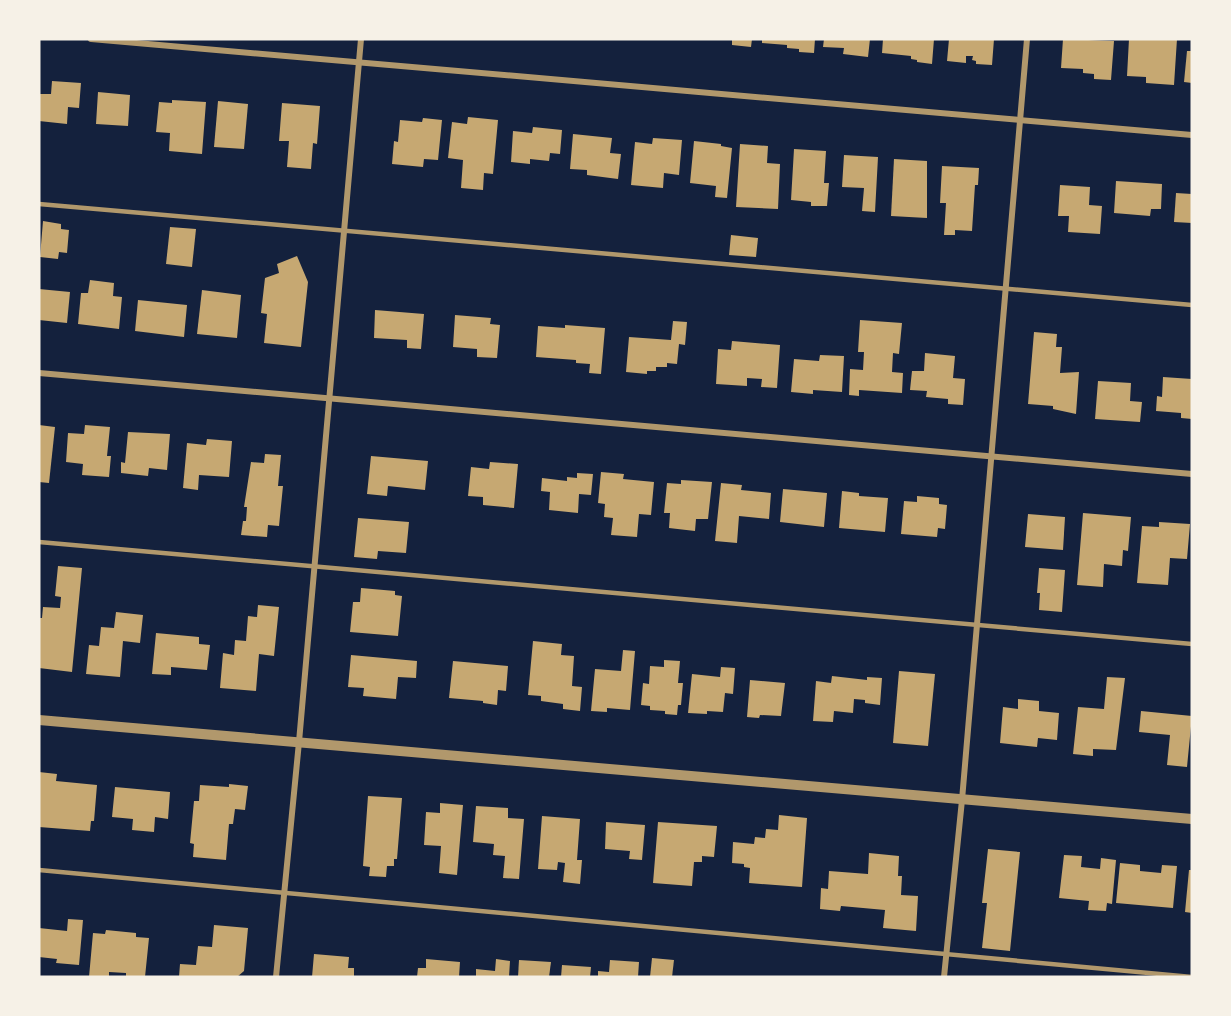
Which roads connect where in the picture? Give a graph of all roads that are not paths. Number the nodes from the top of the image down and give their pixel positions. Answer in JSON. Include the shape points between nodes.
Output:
{"nodes":[{"id":1,"x":91,"y":39,"type":"edge"},
{"id":2,"x":361,"y":39,"type":"edge"},
{"id":3,"x":1027,"y":39,"type":"edge"},
{"id":4,"x":359,"y":63,"type":"junction"},
{"id":5,"x":1020,"y":121,"type":"junction"},
{"id":6,"x":1192,"y":135,"type":"edge"},
{"id":7,"x":39,"y":204,"type":"edge"},
{"id":8,"x":344,"y":232,"type":"junction"},
{"id":9,"x":1005,"y":288,"type":"junction"},
{"id":10,"x":1192,"y":304,"type":"edge"},
{"id":11,"x":39,"y":373,"type":"edge"},
{"id":12,"x":329,"y":398,"type":"junction"},
{"id":13,"x":990,"y":455,"type":"junction"},
{"id":14,"x":1192,"y":474,"type":"edge"},
{"id":15,"x":39,"y":542,"type":"edge"},
{"id":16,"x":314,"y":567,"type":"junction"},
{"id":17,"x":976,"y":626,"type":"junction"},
{"id":18,"x":1192,"y":644,"type":"edge"},
{"id":19,"x":39,"y":720,"type":"edge"},
{"id":20,"x":299,"y":742,"type":"junction"},
{"id":21,"x":962,"y":800,"type":"junction"},
{"id":22,"x":1192,"y":819,"type":"edge"},
{"id":23,"x":39,"y":870,"type":"edge"},
{"id":24,"x":284,"y":893,"type":"junction"},
{"id":25,"x":946,"y":954,"type":"junction"},
{"id":26,"x":276,"y":977,"type":"edge"},
{"id":27,"x":944,"y":977,"type":"edge"},
{"id":28,"x":1192,"y":977,"type":"edge"}],
"edges":[{"from":1,"to":4,"type":"street"},
{"from":2,"to":4,"type":"street"},
{"from":3,"to":5,"type":"street"},
{"from":4,"to":5,"type":"street"},
{"from":4,"to":8,"type":"street"},
{"from":5,"to":6,"type":"street"},
{"from":5,"to":9,"type":"street"},
{"from":7,"to":8,"type":"lane"},
{"from":8,"to":9,"type":"lane"},
{"from":8,"to":12,"type":"street"},
{"from":9,"to":10,"type":"lane"},
{"from":9,"to":13,"type":"street"},
{"from":11,"to":12,"type":"street"},
{"from":12,"to":13,"type":"street"},
{"from":12,"to":16,"type":"street"},
{"from":13,"to":14,"type":"street"},
{"from":13,"to":17,"type":"street"},
{"from":15,"to":16,"type":"lane"},
{"from":16,"to":17,"type":"lane"},
{"from":16,"to":20,"type":"street"},
{"from":17,"to":18,"type":"lane"},
{"from":17,"to":21,"type":"street"},
{"from":19,"to":20,"type":"street"},
{"from":20,"to":21,"type":"street"},
{"from":20,"to":24,"type":"street"},
{"from":21,"to":22,"type":"street"},
{"from":21,"to":25,"type":"street"},
{"from":23,"to":24,"type":"lane"},
{"from":24,"to":25,"type":"lane"},
{"from":24,"to":26,"type":"street"},
{"from":25,"to":27,"type":"street"},
{"from":25,"to":28,"type":"lane"}]}
